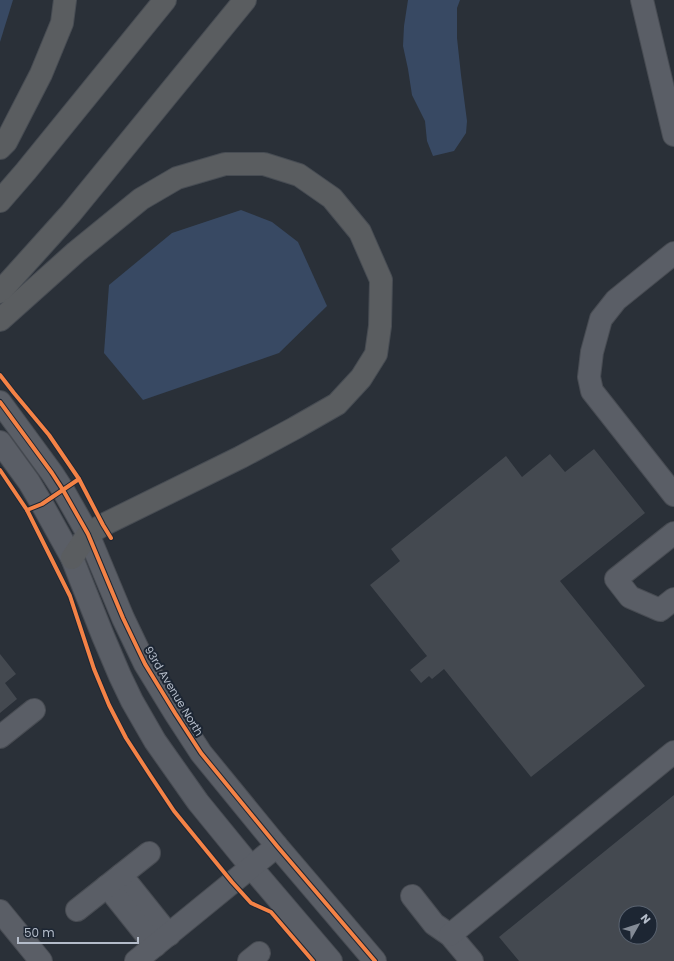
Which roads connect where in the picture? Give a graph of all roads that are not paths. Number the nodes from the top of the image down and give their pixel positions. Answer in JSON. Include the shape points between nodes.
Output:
{"nodes":[{"id":1,"x":65,"y":0,"type":"edge"},
{"id":2,"x":165,"y":0,"type":"edge"},
{"id":3,"x":245,"y":0,"type":"edge"},
{"id":4,"x":257,"y":0,"type":"edge"},
{"id":5,"x":642,"y":0,"type":"edge"},
{"id":6,"x":194,"y":62,"type":"junction"},
{"id":7,"x":674,"y":135,"type":"edge"},
{"id":8,"x":0,"y":148,"type":"edge"},
{"id":9,"x":0,"y":201,"type":"edge"},
{"id":10,"x":674,"y":253,"type":"edge"},
{"id":11,"x":0,"y":292,"type":"edge"},
{"id":12,"x":0,"y":320,"type":"edge"},
{"id":13,"x":0,"y":403,"type":"edge"},
{"id":14,"x":0,"y":442,"type":"edge"},
{"id":15,"x":674,"y":494,"type":"edge"},
{"id":16,"x":674,"y":533,"type":"edge"},
{"id":17,"x":88,"y":534,"type":"junction"},
{"id":18,"x":72,"y":558,"type":"junction"},
{"id":19,"x":674,"y":599,"type":"edge"},
{"id":20,"x":34,"y":710,"type":"dead end"},
{"id":21,"x":0,"y":737,"type":"edge"},
{"id":22,"x":674,"y":752,"type":"edge"},
{"id":23,"x":277,"y":846,"type":"junction"},
{"id":24,"x":149,"y":853,"type":"dead end"},
{"id":25,"x":251,"y":868,"type":"junction"},
{"id":26,"x":114,"y":880,"type":"junction"},
{"id":27,"x":412,"y":896,"type":"dead end"},
{"id":28,"x":77,"y":910,"type":"dead end"},
{"id":29,"x":0,"y":911,"type":"edge"},
{"id":30,"x":450,"y":935,"type":"junction"},
{"id":31,"x":162,"y":940,"type":"junction"},
{"id":32,"x":41,"y":961,"type":"edge"},
{"id":33,"x":136,"y":961,"type":"edge"},
{"id":34,"x":330,"y":961,"type":"edge"},
{"id":35,"x":375,"y":961,"type":"edge"},
{"id":36,"x":472,"y":961,"type":"edge"}],
"edges":[{"from":1,"to":8,"type":"highway","via":[[62,23],[42,74],[6,142]]},
{"from":2,"to":9,"type":"highway"},
{"from":3,"to":6,"type":"highway"},
{"from":4,"to":6,"type":"highway"},
{"from":5,"to":7,"type":"street"},
{"from":6,"to":11,"type":"highway","via":[[71,213]]},
{"from":10,"to":15,"type":"street","via":[[616,300],[601,319],[588,377],[592,391]]},
{"from":12,"to":17,"type":"highway","via":[[76,252],[141,199],[177,178],[225,164],[264,164],[299,175],[332,198],[360,232],[381,280],[380,326],[376,354],[361,378],[337,404],[227,464]]},
{"from":13,"to":17,"type":"street","name":"93rd Avenue North","via":[[52,473]]},
{"from":14,"to":18,"type":"street","via":[[39,498]]},
{"from":16,"to":19,"type":"street","via":[[616,579],[630,597],[660,610]]},
{"from":17,"to":18,"type":"highway"},
{"from":17,"to":23,"type":"street","name":"93rd Avenue North","via":[[145,664],[200,753]]},
{"from":18,"to":25,"type":"street","via":[[120,676],[155,741],[198,802]]},
{"from":20,"to":21,"type":"street"},
{"from":22,"to":30,"type":"street"},
{"from":23,"to":25,"type":"street"},
{"from":23,"to":35,"type":"street","name":"93rd Avenue North"},
{"from":24,"to":26,"type":"street"},
{"from":25,"to":31,"type":"street"},
{"from":25,"to":34,"type":"street"},
{"from":26,"to":28,"type":"street"},
{"from":26,"to":31,"type":"street"},
{"from":27,"to":30,"type":"street","via":[[434,924]]},
{"from":29,"to":32,"type":"street"},
{"from":30,"to":36,"type":"street"},
{"from":31,"to":33,"type":"street"}]}
